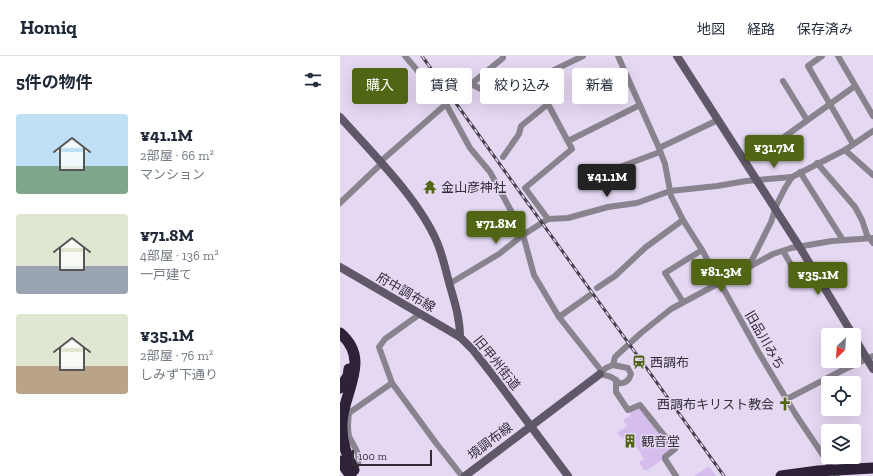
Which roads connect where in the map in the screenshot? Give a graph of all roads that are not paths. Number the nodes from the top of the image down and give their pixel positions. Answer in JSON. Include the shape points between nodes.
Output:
{"nodes":[{"id":1,"x":405,"y":56,"type":"edge"},
{"id":2,"x":503,"y":56,"type":"edge"},
{"id":3,"x":583,"y":56,"type":"edge"},
{"id":4,"x":618,"y":56,"type":"edge"},
{"id":5,"x":677,"y":56,"type":"edge"},
{"id":6,"x":822,"y":56,"type":"edge"},
{"id":7,"x":838,"y":56,"type":"edge"},
{"id":8,"x":558,"y":68,"type":"edge"},
{"id":9,"x":416,"y":69,"type":"edge"},
{"id":10,"x":783,"y":81,"type":"dead end"},
{"id":11,"x":472,"y":83,"type":"edge"},
{"id":12,"x":855,"y":86,"type":"junction"},
{"id":13,"x":446,"y":104,"type":"joint"},
{"id":14,"x":548,"y":104,"type":"joint"},
{"id":15,"x":830,"y":104,"type":"junction"},
{"id":16,"x":640,"y":105,"type":"junction"},
{"id":17,"x":873,"y":116,"type":"edge"},
{"id":18,"x":340,"y":117,"type":"edge"},
{"id":19,"x":718,"y":120,"type":"junction"},
{"id":20,"x":807,"y":120,"type":"junction"},
{"id":21,"x":873,"y":131,"type":"edge"},
{"id":22,"x":568,"y":140,"type":"junction"},
{"id":23,"x":780,"y":140,"type":"dead end"},
{"id":24,"x":853,"y":144,"type":"junction"},
{"id":25,"x":660,"y":150,"type":"junction"},
{"id":26,"x":845,"y":150,"type":"junction"},
{"id":27,"x":503,"y":157,"type":"dead end"},
{"id":28,"x":381,"y":162,"type":"junction"},
{"id":29,"x":818,"y":164,"type":"junction"},
{"id":30,"x":800,"y":172,"type":"junction"},
{"id":31,"x":873,"y":176,"type":"edge"},
{"id":32,"x":593,"y":177,"type":"dead end"},
{"id":33,"x":792,"y":177,"type":"junction"},
{"id":34,"x":757,"y":180,"type":"junction"},
{"id":35,"x":670,"y":191,"type":"junction"},
{"id":36,"x":340,"y":203,"type":"edge"},
{"id":37,"x":776,"y":210,"type":"junction"},
{"id":38,"x":548,"y":219,"type":"junction"},
{"id":39,"x":683,"y":220,"type":"junction"},
{"id":40,"x":523,"y":235,"type":"junction"},
{"id":41,"x":843,"y":240,"type":"junction"},
{"id":42,"x":872,"y":240,"type":"edge"},
{"id":43,"x":799,"y":246,"type":"junction"},
{"id":44,"x":702,"y":250,"type":"junction"},
{"id":45,"x":783,"y":250,"type":"junction"},
{"id":46,"x":340,"y":266,"type":"edge"},
{"id":47,"x":748,"y":268,"type":"junction"},
{"id":48,"x":796,"y":273,"type":"dead end"},
{"id":49,"x":720,"y":283,"type":"junction"},
{"id":50,"x":449,"y":284,"type":"junction"},
{"id":51,"x":597,"y":288,"type":"dead end"},
{"id":52,"x":590,"y":295,"type":"dead end"},
{"id":53,"x":683,"y":302,"type":"junction"},
{"id":54,"x":420,"y":314,"type":"junction"},
{"id":55,"x":560,"y":317,"type":"junction"},
{"id":56,"x":849,"y":328,"type":"edge"},
{"id":57,"x":340,"y":334,"type":"edge"},
{"id":58,"x":460,"y":337,"type":"junction"},
{"id":59,"x":340,"y":342,"type":"edge"},
{"id":60,"x":861,"y":346,"type":"edge"},
{"id":61,"x":870,"y":358,"type":"edge"},
{"id":62,"x":610,"y":366,"type":"junction"},
{"id":63,"x":873,"y":368,"type":"edge"},
{"id":64,"x":600,"y":374,"type":"junction"},
{"id":65,"x":610,"y":376,"type":"junction"},
{"id":66,"x":616,"y":380,"type":"junction"},
{"id":67,"x":392,"y":383,"type":"junction"},
{"id":68,"x":340,"y":388,"type":"edge"},
{"id":69,"x":787,"y":400,"type":"junction"},
{"id":70,"x":530,"y":426,"type":"junction"},
{"id":71,"x":340,"y":451,"type":"edge"},
{"id":72,"x":340,"y":460,"type":"edge"},
{"id":73,"x":873,"y":468,"type":"edge"},
{"id":74,"x":340,"y":470,"type":"edge"},
{"id":75,"x":352,"y":473,"type":"edge"},
{"id":76,"x":463,"y":476,"type":"edge"},
{"id":77,"x":568,"y":476,"type":"edge"},
{"id":78,"x":676,"y":476,"type":"edge"},
{"id":79,"x":781,"y":476,"type":"edge"},
{"id":80,"x":838,"y":476,"type":"edge"}],
"edges":[{"from":1,"to":9,"type":"street"},
{"from":2,"to":11,"type":"street"},
{"from":3,"to":8,"type":"street"},
{"from":4,"to":16,"type":"street","name":"旧品川みち"},
{"from":5,"to":19,"type":"main road"},
{"from":6,"to":15,"type":"street","via":[[808,66]]},
{"from":7,"to":12,"type":"street"},
{"from":10,"to":20,"type":"street"},
{"from":12,"to":15,"type":"street"},
{"from":12,"to":17,"type":"street"},
{"from":13,"to":28,"type":"street"},
{"from":13,"to":40,"type":"street","via":[[470,148],[490,172]]},
{"from":14,"to":22,"type":"street"},
{"from":14,"to":27,"type":"street","via":[[521,126],[519,134]]},
{"from":15,"to":20,"type":"street"},
{"from":15,"to":24,"type":"street"},
{"from":16,"to":22,"type":"street"},
{"from":16,"to":25,"type":"street","name":"旧品川みち"},
{"from":18,"to":28,"type":"main road","name":"旧甲州街道"},
{"from":19,"to":25,"type":"street"},
{"from":19,"to":34,"type":"main road"},
{"from":20,"to":23,"type":"street"},
{"from":21,"to":24,"type":"street"},
{"from":22,"to":38,"type":"street","via":[[572,149],[525,188]]},
{"from":24,"to":26,"type":"street"},
{"from":25,"to":32,"type":"street"},
{"from":25,"to":35,"type":"street","name":"旧品川みち"},
{"from":26,"to":29,"type":"street"},
{"from":26,"to":31,"type":"street"},
{"from":28,"to":36,"type":"street"},
{"from":28,"to":50,"type":"main road","name":"旧甲州街道","via":[[411,200],[438,243]]},
{"from":29,"to":30,"type":"street"},
{"from":29,"to":42,"type":"street","via":[[855,206]]},
{"from":30,"to":33,"type":"street"},
{"from":30,"to":41,"type":"street"},
{"from":33,"to":34,"type":"street"},
{"from":33,"to":37,"type":"street"},
{"from":34,"to":35,"type":"street"},
{"from":34,"to":37,"type":"main road"},
{"from":35,"to":38,"type":"street","via":[[637,203],[608,207],[568,218]]},
{"from":35,"to":39,"type":"street","name":"旧品川みち"},
{"from":37,"to":43,"type":"main road"},
{"from":37,"to":47,"type":"street"},
{"from":38,"to":40,"type":"street"},
{"from":39,"to":44,"type":"street","name":"旧品川みち"},
{"from":39,"to":51,"type":"street"},
{"from":40,"to":50,"type":"street","via":[[499,254]]},
{"from":40,"to":55,"type":"street","via":[[534,275]]},
{"from":41,"to":42,"type":"street"},
{"from":41,"to":43,"type":"street"},
{"from":43,"to":45,"type":"street"},
{"from":43,"to":56,"type":"main road"},
{"from":44,"to":49,"type":"street","name":"旧品川みち"},
{"from":44,"to":53,"type":"street","via":[[665,273]]},
{"from":45,"to":47,"type":"street"},
{"from":45,"to":48,"type":"street"},
{"from":46,"to":54,"type":"main road","name":"府中調布線"},
{"from":47,"to":49,"type":"street"},
{"from":49,"to":53,"type":"street"},
{"from":49,"to":69,"type":"street","name":"旧品川みち"},
{"from":50,"to":58,"type":"main road","name":"旧甲州街道","via":[[460,320]]},
{"from":52,"to":55,"type":"street"},
{"from":53,"to":62,"type":"street","via":[[662,315],[641,333],[615,357]]},
{"from":54,"to":58,"type":"main road","name":"府中調布線"},
{"from":54,"to":67,"type":"street","via":[[380,345]]},
{"from":55,"to":64,"type":"street","via":[[600,368]]},
{"from":57,"to":75,"type":"highway","via":[[349,344],[355,364],[342,424],[343,444]]},
{"from":58,"to":70,"type":"main road","name":"旧甲州街道","via":[[473,350]]},
{"from":59,"to":68,"type":"highway","via":[[346,349],[350,367],[348,376]]},
{"from":60,"to":61,"type":"main road"},
{"from":61,"to":63,"type":"main road"},
{"from":61,"to":69,"type":"street"},
{"from":62,"to":64,"type":"street"},
{"from":62,"to":65,"type":"street"},
{"from":62,"to":66,"type":"street","via":[[628,368],[631,372],[629,380],[625,383]]},
{"from":64,"to":65,"type":"street"},
{"from":64,"to":70,"type":"main road","name":"境調布線"},
{"from":65,"to":66,"type":"street"},
{"from":66,"to":78,"type":"street","via":[[616,392],[628,410],[640,405],[675,449],[665,459]]},
{"from":67,"to":75,"type":"street","via":[[349,413],[348,431],[359,457]]},
{"from":67,"to":76,"type":"street"},
{"from":69,"to":80,"type":"street","name":"旧品川みち"},
{"from":70,"to":76,"type":"main road","name":"境調布線"},
{"from":70,"to":77,"type":"main road","name":"旧甲州街道"},
{"from":71,"to":75,"type":"highway"},
{"from":72,"to":75,"type":"highway"},
{"from":73,"to":79,"type":"highway","bridge":true},
{"from":74,"to":75,"type":"highway"}]}
